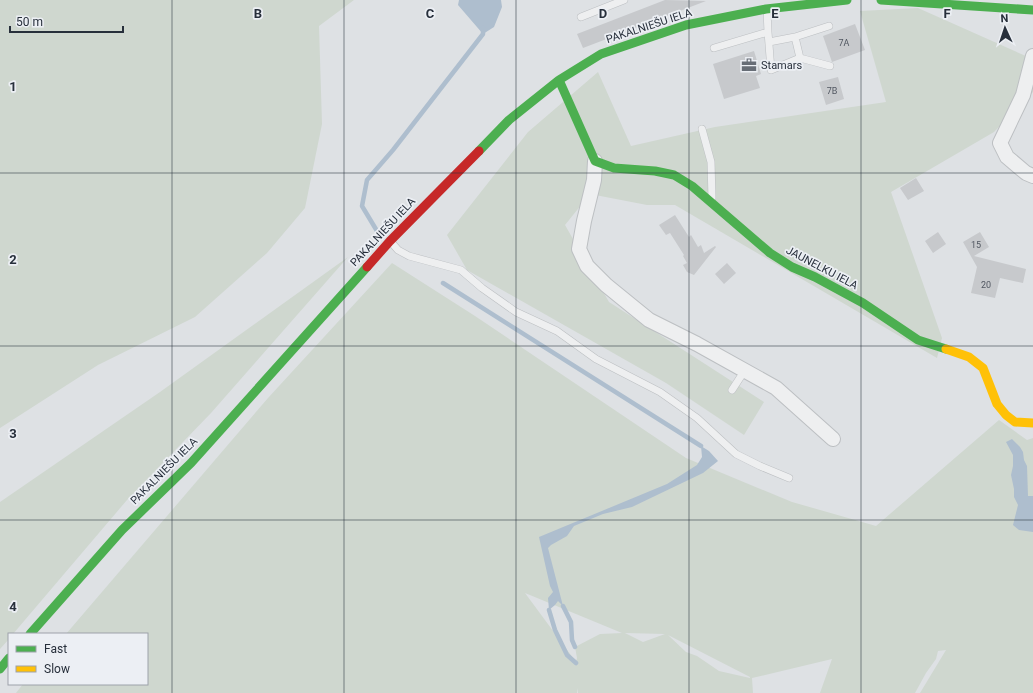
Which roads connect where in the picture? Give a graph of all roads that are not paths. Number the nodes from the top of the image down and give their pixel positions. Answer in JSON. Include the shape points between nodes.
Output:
{"nodes":[{"id":1,"x":624,"y":0,"type":"edge"},
{"id":2,"x":847,"y":0,"type":"edge"},
{"id":3,"x":881,"y":0,"type":"edge"},
{"id":4,"x":766,"y":8,"type":"junction"},
{"id":5,"x":1033,"y":10,"type":"edge"},
{"id":6,"x":581,"y":17,"type":"dead end"},
{"id":7,"x":829,"y":26,"type":"dead end"},
{"id":8,"x":768,"y":32,"type":"junction"},
{"id":9,"x":795,"y":37,"type":"junction"},
{"id":10,"x":769,"y":42,"type":"junction"},
{"id":11,"x":714,"y":48,"type":"dead end"},
{"id":12,"x":1033,"y":56,"type":"edge"},
{"id":13,"x":800,"y":58,"type":"junction"},
{"id":14,"x":830,"y":66,"type":"dead end"},
{"id":15,"x":559,"y":80,"type":"junction"},
{"id":16,"x":702,"y":129,"type":"dead end"},
{"id":17,"x":595,"y":161,"type":"junction"},
{"id":18,"x":1033,"y":176,"type":"edge"},
{"id":19,"x":713,"y":204,"type":"junction"},
{"id":20,"x":390,"y":240,"type":"junction"},
{"id":21,"x":745,"y":370,"type":"junction"},
{"id":22,"x":732,"y":390,"type":"dead end"},
{"id":23,"x":1033,"y":423,"type":"edge"},
{"id":24,"x":833,"y":439,"type":"dead end"},
{"id":25,"x":789,"y":478,"type":"dead end"},
{"id":26,"x":31,"y":633,"type":"edge"},
{"id":27,"x":8,"y":659,"type":"edge"},
{"id":28,"x":0,"y":669,"type":"edge"}],
"edges":[{"from":1,"to":6,"type":"lane"},
{"from":2,"to":4,"type":"street","name":"PAKALNIEŠU IELA"},
{"from":3,"to":5,"type":"street"},
{"from":4,"to":8,"type":"lane"},
{"from":4,"to":15,"type":"street","name":"PAKALNIEŠU IELA","via":[[686,25],[601,54]]},
{"from":7,"to":9,"type":"lane"},
{"from":8,"to":10,"type":"lane"},
{"from":8,"to":11,"type":"lane"},
{"from":9,"to":10,"type":"lane"},
{"from":9,"to":13,"type":"lane"},
{"from":10,"to":13,"type":"lane","via":[[771,70]]},
{"from":12,"to":18,"type":"street","via":[[1023,95],[1000,143],[1007,157]]},
{"from":13,"to":14,"type":"lane"},
{"from":15,"to":17,"type":"street"},
{"from":15,"to":20,"type":"street","name":"PAKALNIEŠU IELA","via":[[509,120]]},
{"from":16,"to":19,"type":"lane","via":[[711,162]]},
{"from":17,"to":19,"type":"street","name":"JAUNELKU IELA","via":[[614,168],[656,171],[674,176],[692,186]]},
{"from":17,"to":21,"type":"street","via":[[594,180],[579,248],[586,266],[649,320]]},
{"from":19,"to":23,"type":"street","name":"JAUNELKU IELA","via":[[770,253],[792,267],[863,303],[918,340],[969,357],[983,368],[997,404],[1006,415],[1015,422]]},
{"from":20,"to":25,"type":"lane","via":[[398,250],[409,256],[461,270],[516,312],[557,331],[596,359],[660,392],[697,418],[736,454]]},
{"from":20,"to":26,"type":"street","name":"PAKALNIEŠU IELA","via":[[191,463],[122,530]]},
{"from":21,"to":22,"type":"lane"},
{"from":21,"to":24,"type":"street","via":[[776,388]]},
{"from":27,"to":28,"type":"street"}]}
